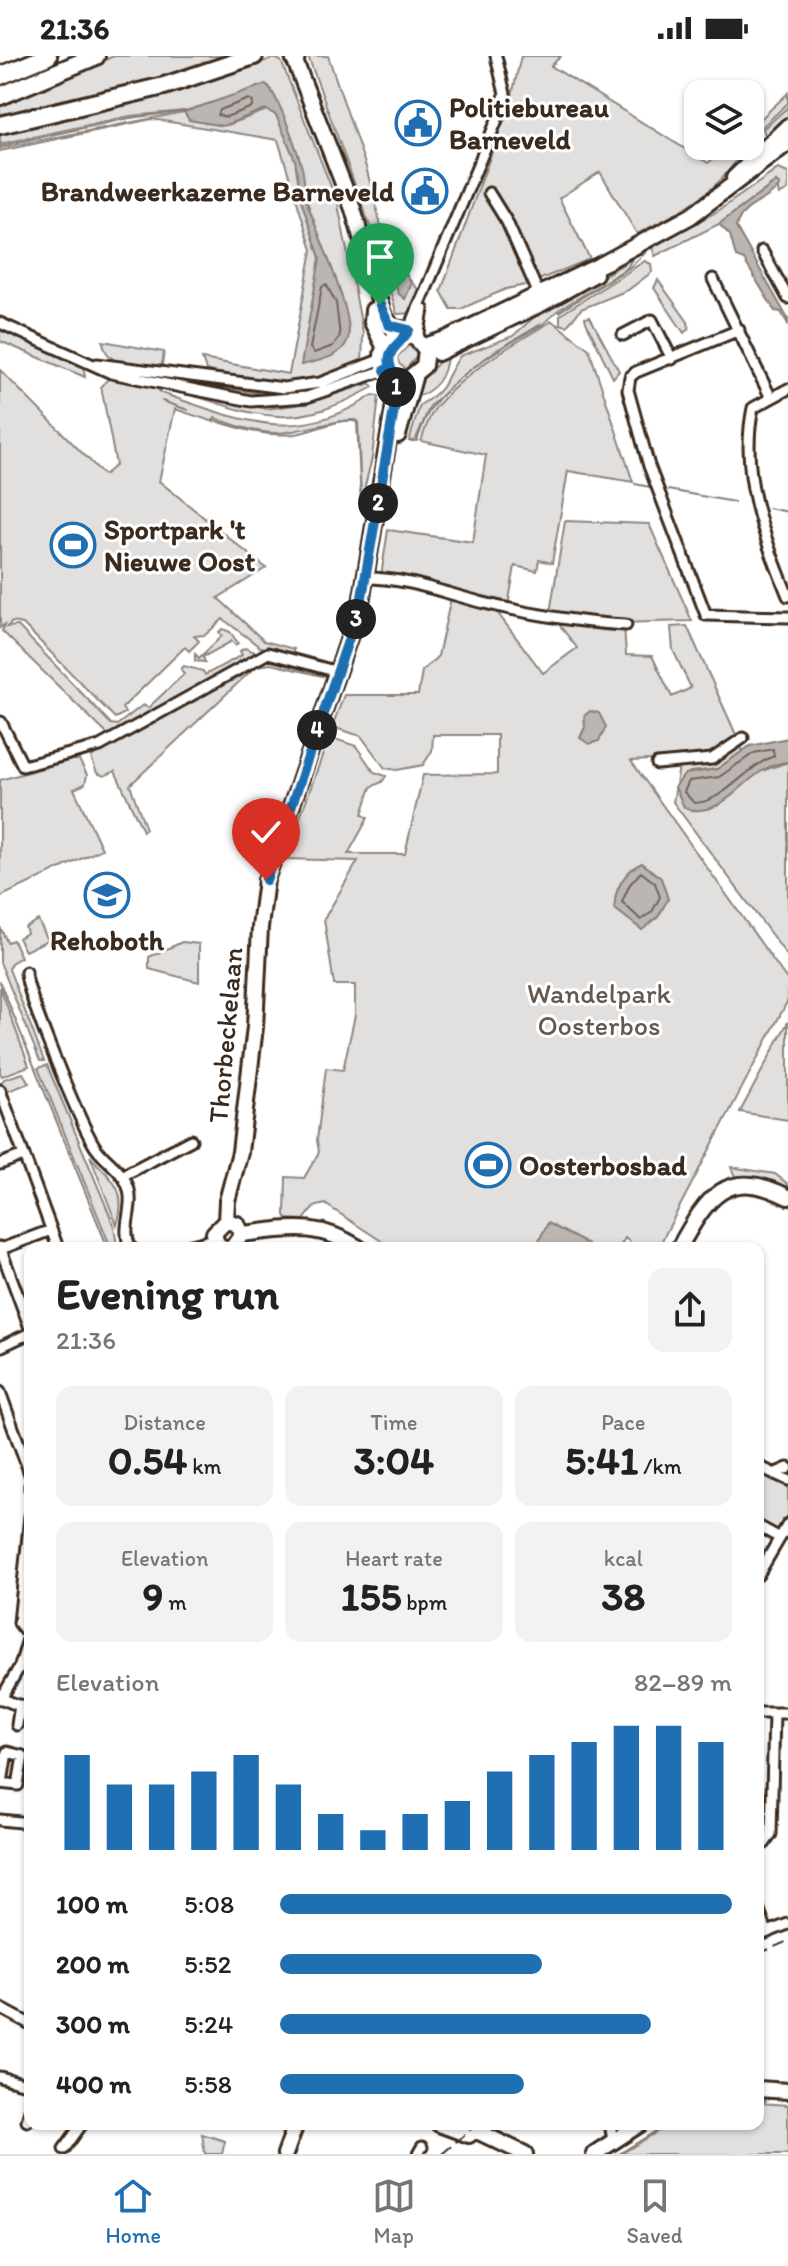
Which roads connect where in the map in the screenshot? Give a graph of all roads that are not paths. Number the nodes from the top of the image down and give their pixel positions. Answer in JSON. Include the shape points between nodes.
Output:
{"nodes":[{"id":1,"x":48,"y":56,"type":"edge"},
{"id":2,"x":96,"y":56,"type":"edge"},
{"id":3,"x":254,"y":56,"type":"edge"},
{"id":4,"x":496,"y":56,"type":"edge"},
{"id":5,"x":294,"y":57,"type":"edge"},
{"id":6,"x":0,"y":76,"type":"edge"},
{"id":7,"x":0,"y":96,"type":"edge"},
{"id":8,"x":0,"y":125,"type":"edge"},
{"id":9,"x":787,"y":133,"type":"edge"},
{"id":10,"x":489,"y":193,"type":"dead end"},
{"id":11,"x":762,"y":251,"type":"dead end"},
{"id":12,"x":713,"y":279,"type":"dead end"},
{"id":13,"x":788,"y":298,"type":"edge"},
{"id":14,"x":541,"y":299,"type":"junction"},
{"id":15,"x":0,"y":323,"type":"edge"},
{"id":16,"x":739,"y":330,"type":"junction"},
{"id":17,"x":623,"y":335,"type":"dead end"},
{"id":18,"x":418,"y":339,"type":"junction"},
{"id":19,"x":672,"y":359,"type":"junction"},
{"id":20,"x":97,"y":364,"type":"junction"},
{"id":21,"x":393,"y":365,"type":"junction"},
{"id":22,"x":788,"y":389,"type":"edge"},
{"id":23,"x":770,"y":396,"type":"junction"},
{"id":24,"x":382,"y":485,"type":"junction"},
{"id":25,"x":366,"y":578,"type":"junction"},
{"id":26,"x":788,"y":596,"type":"edge"},
{"id":27,"x":788,"y":617,"type":"edge"},
{"id":28,"x":626,"y":625,"type":"dead end"},
{"id":29,"x":338,"y":672,"type":"junction"},
{"id":30,"x":1,"y":722,"type":"edge"},
{"id":31,"x":743,"y":738,"type":"dead end"},
{"id":32,"x":657,"y":764,"type":"dead end"},
{"id":33,"x":26,"y":972,"type":"dead end"},
{"id":34,"x":0,"y":1090,"type":"edge"},
{"id":35,"x":191,"y":1140,"type":"dead end"},
{"id":36,"x":24,"y":1155,"type":"junction"},
{"id":37,"x":0,"y":1164,"type":"edge"},
{"id":38,"x":122,"y":1176,"type":"junction"},
{"id":39,"x":788,"y":1197,"type":"edge"},
{"id":40,"x":226,"y":1221,"type":"junction"},
{"id":41,"x":51,"y":1230,"type":"junction"},
{"id":42,"x":242,"y":1234,"type":"junction"},
{"id":43,"x":56,"y":1242,"type":"edge"},
{"id":44,"x":129,"y":1242,"type":"edge"},
{"id":45,"x":219,"y":1242,"type":"edge"},
{"id":46,"x":236,"y":1242,"type":"edge"},
{"id":47,"x":348,"y":1242,"type":"edge"},
{"id":48,"x":683,"y":1242,"type":"edge"},
{"id":49,"x":0,"y":1248,"type":"edge"},
{"id":50,"x":24,"y":1314,"type":"edge"},
{"id":51,"x":24,"y":1333,"type":"edge"},
{"id":52,"x":0,"y":1347,"type":"edge"},
{"id":53,"x":0,"y":1392,"type":"edge"},
{"id":54,"x":24,"y":1458,"type":"edge"},
{"id":55,"x":788,"y":1468,"type":"edge"},
{"id":56,"x":764,"y":1469,"type":"edge"},
{"id":57,"x":774,"y":1474,"type":"junction"},
{"id":58,"x":788,"y":1480,"type":"edge"},
{"id":59,"x":788,"y":1524,"type":"edge"},
{"id":60,"x":764,"y":1529,"type":"edge"},
{"id":61,"x":780,"y":1538,"type":"junction"},
{"id":62,"x":764,"y":1565,"type":"edge"},
{"id":63,"x":24,"y":1574,"type":"edge"},
{"id":64,"x":24,"y":1633,"type":"edge"},
{"id":65,"x":24,"y":1654,"type":"edge"},
{"id":66,"x":0,"y":1698,"type":"edge"},
{"id":67,"x":24,"y":1708,"type":"edge"},
{"id":68,"x":24,"y":1710,"type":"edge"},
{"id":69,"x":764,"y":1713,"type":"edge"},
{"id":70,"x":774,"y":1713,"type":"junction"},
{"id":71,"x":788,"y":1713,"type":"edge"},
{"id":72,"x":17,"y":1725,"type":"dead end"},
{"id":73,"x":771,"y":1789,"type":"junction"},
{"id":74,"x":764,"y":1792,"type":"edge"},
{"id":75,"x":0,"y":1820,"type":"edge"},
{"id":76,"x":24,"y":1822,"type":"edge"},
{"id":77,"x":764,"y":1843,"type":"edge"},
{"id":78,"x":788,"y":1924,"type":"edge"},
{"id":79,"x":764,"y":1934,"type":"edge"},
{"id":80,"x":0,"y":2008,"type":"edge"},
{"id":81,"x":24,"y":2017,"type":"edge"},
{"id":82,"x":0,"y":2077,"type":"edge"},
{"id":83,"x":24,"y":2083,"type":"edge"},
{"id":84,"x":764,"y":2089,"type":"edge"},
{"id":85,"x":788,"y":2091,"type":"edge"},
{"id":86,"x":78,"y":2130,"type":"edge"},
{"id":87,"x":294,"y":2130,"type":"edge"},
{"id":88,"x":461,"y":2130,"type":"edge"},
{"id":89,"x":475,"y":2130,"type":"edge"},
{"id":90,"x":611,"y":2130,"type":"edge"},
{"id":91,"x":630,"y":2130,"type":"edge"},
{"id":92,"x":497,"y":2140,"type":"junction"},
{"id":93,"x":613,"y":2140,"type":"junction"},
{"id":94,"x":64,"y":2149,"type":"dead end"},
{"id":95,"x":285,"y":2154,"type":"edge"},
{"id":96,"x":525,"y":2154,"type":"edge"},
{"id":97,"x":594,"y":2154,"type":"edge"}],
"edges":[{"from":1,"to":6,"type":"highway"},
{"from":2,"to":7,"type":"highway"},
{"from":3,"to":8,"type":"highway","via":[[164,86]]},
{"from":4,"to":18,"type":"street","via":[[505,94],[424,296]]},
{"from":5,"to":18,"type":"main road","via":[[353,209],[380,305],[389,325]]},
{"from":5,"to":21,"type":"main road","via":[[348,209]]},
{"from":9,"to":14,"type":"main road","via":[[714,199]]},
{"from":10,"to":14,"type":"street"},
{"from":11,"to":13,"type":"street"},
{"from":12,"to":16,"type":"street"},
{"from":14,"to":18,"type":"main road"},
{"from":14,"to":18,"type":"main road","via":[[456,333]]},
{"from":15,"to":20,"type":"street"},
{"from":16,"to":19,"type":"street"},
{"from":16,"to":23,"type":"street"},
{"from":17,"to":19,"type":"street","via":[[652,320]]},
{"from":18,"to":21,"type":"main road"},
{"from":18,"to":21,"type":"main road","via":[[429,369]]},
{"from":19,"to":27,"type":"street","via":[[636,372],[628,390],[649,466],[706,615]]},
{"from":20,"to":21,"type":"street","via":[[275,388]]},
{"from":20,"to":21,"type":"street","via":[[111,373],[251,401],[293,400]]},
{"from":21,"to":24,"type":"main road","name":"Thorbeckelaan"},
{"from":21,"to":24,"type":"main road","name":"Thorbeckelaan","via":[[402,418]]},
{"from":22,"to":23,"type":"street"},
{"from":23,"to":26,"type":"street","via":[[753,408],[749,426],[754,500]]},
{"from":24,"to":25,"type":"main road","name":"Thorbeckelaan"},
{"from":25,"to":28,"type":"street","via":[[416,583],[479,602],[587,623]]},
{"from":25,"to":29,"type":"main road","name":"Thorbeckelaan"},
{"from":29,"to":30,"type":"street","via":[[268,653],[100,746],[23,766]]},
{"from":29,"to":40,"type":"main road","name":"Thorbeckelaan","via":[[266,880],[255,1027]]},
{"from":31,"to":32,"type":"street","via":[[712,759]]},
{"from":33,"to":38,"type":"street","via":[[90,1138]]},
{"from":34,"to":36,"type":"street"},
{"from":35,"to":38,"type":"street"},
{"from":36,"to":37,"type":"street"},
{"from":36,"to":41,"type":"street"},
{"from":38,"to":44,"type":"street","via":[[131,1197],[125,1233]]},
{"from":39,"to":48,"type":"main road","via":[[750,1184],[725,1188],[705,1204]]},
{"from":40,"to":42,"type":"main road","via":[[237,1224]]},
{"from":40,"to":45,"type":"main road","via":[[216,1227]]},
{"from":41,"to":43,"type":"street"},
{"from":41,"to":49,"type":"street"},
{"from":42,"to":46,"type":"main road"},
{"from":42,"to":47,"type":"main road","via":[[308,1227]]},
{"from":49,"to":50,"type":"street"},
{"from":51,"to":52,"type":"street"},
{"from":53,"to":54,"type":"street"},
{"from":55,"to":57,"type":"street"},
{"from":56,"to":57,"type":"street"},
{"from":57,"to":58,"type":"street"},
{"from":59,"to":61,"type":"street"},
{"from":60,"to":61,"type":"street"},
{"from":61,"to":62,"type":"street"},
{"from":63,"to":64,"type":"street","via":[[19,1623]]},
{"from":65,"to":66,"type":"street"},
{"from":66,"to":67,"type":"street"},
{"from":68,"to":72,"type":"street"},
{"from":69,"to":70,"type":"street"},
{"from":70,"to":71,"type":"street"},
{"from":70,"to":73,"type":"street"},
{"from":73,"to":74,"type":"street"},
{"from":73,"to":77,"type":"street","via":[[771,1834]]},
{"from":75,"to":76,"type":"street"},
{"from":78,"to":79,"type":"street"},
{"from":80,"to":81,"type":"street"},
{"from":82,"to":83,"type":"street"},
{"from":84,"to":85,"type":"main road"},
{"from":86,"to":94,"type":"street"},
{"from":87,"to":95,"type":"main road"},
{"from":88,"to":92,"type":"main road"},
{"from":89,"to":92,"type":"main road"},
{"from":90,"to":93,"type":"street"},
{"from":91,"to":93,"type":"main road"},
{"from":92,"to":96,"type":"main road"},
{"from":93,"to":97,"type":"main road"}]}
